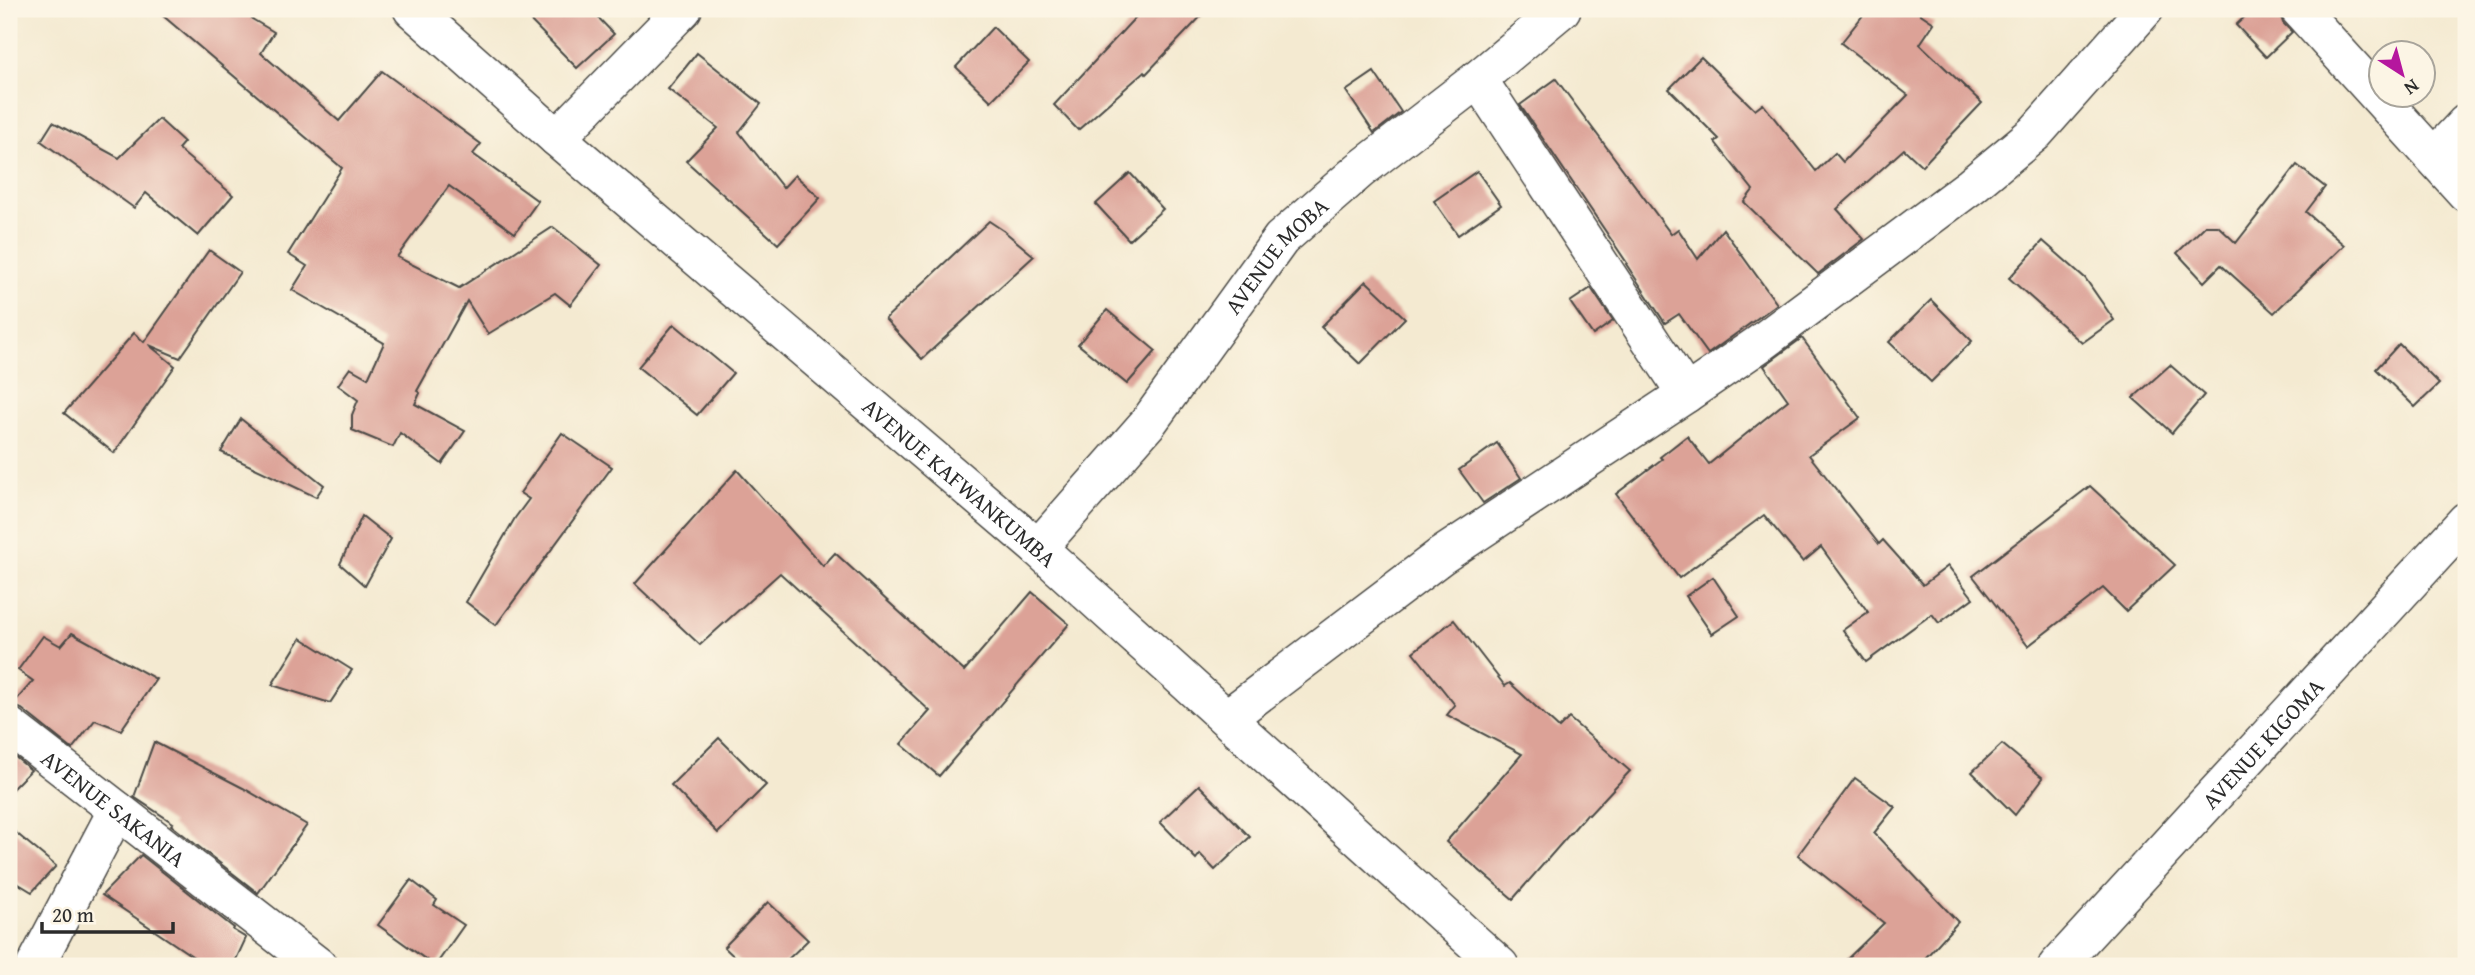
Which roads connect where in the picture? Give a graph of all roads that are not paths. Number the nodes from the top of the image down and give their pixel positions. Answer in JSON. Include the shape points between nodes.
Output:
{"nodes":[{"id":1,"x":412,"y":9,"type":"edge"},
{"id":2,"x":683,"y":9,"type":"edge"},
{"id":3,"x":1562,"y":9,"type":"edge"},
{"id":4,"x":2145,"y":9,"type":"edge"},
{"id":5,"x":2299,"y":9,"type":"edge"},
{"id":6,"x":1478,"y":79,"type":"junction"},
{"id":7,"x":2466,"y":123,"type":"edge"},
{"id":8,"x":557,"y":138,"type":"junction"},
{"id":9,"x":2434,"y":157,"type":"junction"},
{"id":10,"x":2466,"y":193,"type":"edge"},
{"id":11,"x":1686,"y":394,"type":"junction"},
{"id":12,"x":2466,"y":521,"type":"edge"},
{"id":13,"x":1038,"y":548,"type":"junction"},
{"id":14,"x":1227,"y":718,"type":"junction"},
{"id":15,"x":9,"y":726,"type":"edge"},
{"id":16,"x":117,"y":810,"type":"junction"},
{"id":17,"x":35,"y":966,"type":"edge"},
{"id":18,"x":318,"y":966,"type":"edge"},
{"id":19,"x":1500,"y":966,"type":"edge"},
{"id":20,"x":2057,"y":966,"type":"edge"}],
"edges":[{"from":1,"to":8,"type":"street","name":"AVENUE KAFWANKUMBA"},
{"from":2,"to":8,"type":"street"},
{"from":3,"to":6,"type":"street","name":"AVENUE MOBA"},
{"from":4,"to":11,"type":"street","via":[[2035,133],[1960,195]]},
{"from":5,"to":9,"type":"street"},
{"from":6,"to":11,"type":"street"},
{"from":6,"to":13,"type":"street","name":"AVENUE MOBA","via":[[1360,170],[1281,239],[1148,423]]},
{"from":7,"to":9,"type":"street"},
{"from":8,"to":13,"type":"street","name":"AVENUE KAFWANKUMBA"},
{"from":9,"to":10,"type":"street"},
{"from":11,"to":14,"type":"street","via":[[1441,556]]},
{"from":12,"to":20,"type":"street","name":"AVENUE KIGOMA"},
{"from":13,"to":14,"type":"street","name":"AVENUE KAFWANKUMBA"},
{"from":14,"to":19,"type":"street","name":"AVENUE KAFWANKUMBA"},
{"from":15,"to":16,"type":"street","name":"AVENUE SAKANIA"},
{"from":16,"to":17,"type":"street"},
{"from":16,"to":18,"type":"street","name":"AVENUE SAKANIA"}]}
